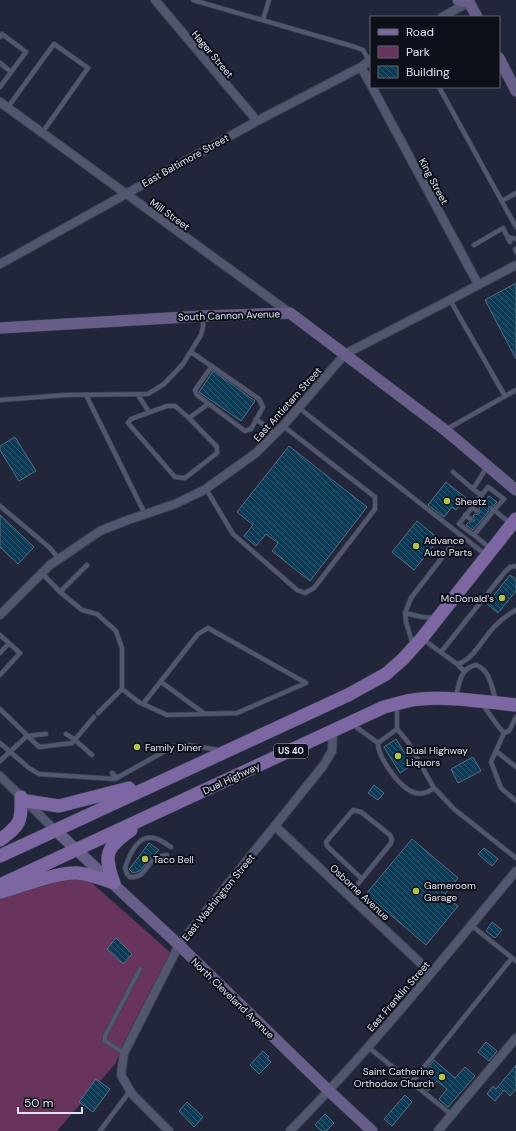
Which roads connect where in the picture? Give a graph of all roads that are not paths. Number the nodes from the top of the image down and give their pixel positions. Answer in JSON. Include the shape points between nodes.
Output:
{"nodes":[{"id":1,"x":155,"y":0,"type":"edge"},
{"id":2,"x":192,"y":0,"type":"edge"},
{"id":3,"x":269,"y":0,"type":"edge"},
{"id":4,"x":467,"y":1,"type":"edge"},
{"id":5,"x":444,"y":16,"type":"edge"},
{"id":6,"x":476,"y":16,"type":"edge"},
{"id":7,"x":263,"y":20,"type":"junction"},
{"id":8,"x":0,"y":37,"type":"edge"},
{"id":9,"x":500,"y":60,"type":"edge"},
{"id":10,"x":370,"y":61,"type":"edge"},
{"id":11,"x":0,"y":63,"type":"edge"},
{"id":12,"x":361,"y":67,"type":"junction"},
{"id":13,"x":11,"y":72,"type":"junction"},
{"id":14,"x":370,"y":84,"type":"edge"},
{"id":15,"x":0,"y":87,"type":"edge"},
{"id":16,"x":372,"y":88,"type":"edge"},
{"id":17,"x":440,"y":88,"type":"edge"},
{"id":18,"x":516,"y":91,"type":"edge"},
{"id":19,"x":0,"y":102,"type":"edge"},
{"id":20,"x":8,"y":107,"type":"junction"},
{"id":21,"x":257,"y":120,"type":"junction"},
{"id":22,"x":42,"y":133,"type":"junction"},
{"id":23,"x":124,"y":193,"type":"junction"},
{"id":24,"x":516,"y":193,"type":"edge"},
{"id":25,"x":502,"y":201,"type":"junction"},
{"id":26,"x":516,"y":227,"type":"edge"},
{"id":27,"x":516,"y":239,"type":"edge"},
{"id":28,"x":474,"y":245,"type":"dead end"},
{"id":29,"x":0,"y":264,"type":"edge"},
{"id":30,"x":516,"y":265,"type":"edge"},
{"id":31,"x":478,"y":284,"type":"junction"},
{"id":32,"x":450,"y":300,"type":"junction"},
{"id":33,"x":290,"y":313,"type":"junction"},
{"id":34,"x":203,"y":316,"type":"junction"},
{"id":35,"x":0,"y":328,"type":"edge"},
{"id":36,"x":190,"y":352,"type":"junction"},
{"id":37,"x":345,"y":354,"type":"junction"},
{"id":38,"x":212,"y":366,"type":"junction"},
{"id":39,"x":516,"y":390,"type":"edge"},
{"id":40,"x":86,"y":395,"type":"junction"},
{"id":41,"x":138,"y":395,"type":"junction"},
{"id":42,"x":505,"y":396,"type":"junction"},
{"id":43,"x":0,"y":400,"type":"edge"},
{"id":44,"x":208,"y":404,"type":"junction"},
{"id":45,"x":299,"y":408,"type":"junction"},
{"id":46,"x":149,"y":412,"type":"junction"},
{"id":47,"x":189,"y":418,"type":"junction"},
{"id":48,"x":256,"y":419,"type":"junction"},
{"id":49,"x":283,"y":426,"type":"junction"},
{"id":50,"x":445,"y":430,"type":"junction"},
{"id":51,"x":276,"y":433,"type":"junction"},
{"id":52,"x":488,"y":466,"type":"junction"},
{"id":53,"x":453,"y":472,"type":"dead end"},
{"id":54,"x":206,"y":489,"type":"junction"},
{"id":55,"x":474,"y":489,"type":"junction"},
{"id":56,"x":516,"y":490,"type":"edge"},
{"id":57,"x":480,"y":497,"type":"junction"},
{"id":58,"x":484,"y":502,"type":"dead end"},
{"id":59,"x":0,"y":506,"type":"edge"},
{"id":60,"x":472,"y":507,"type":"junction"},
{"id":61,"x":493,"y":510,"type":"junction"},
{"id":62,"x":477,"y":511,"type":"dead end"},
{"id":63,"x":145,"y":514,"type":"junction"},
{"id":64,"x":466,"y":515,"type":"junction"},
{"id":65,"x":471,"y":519,"type":"dead end"},
{"id":66,"x":514,"y":522,"type":"edge"},
{"id":67,"x":474,"y":535,"type":"junction"},
{"id":68,"x":454,"y":542,"type":"dead end"},
{"id":69,"x":489,"y":552,"type":"junction"},
{"id":70,"x":59,"y":559,"type":"junction"},
{"id":71,"x":87,"y":565,"type":"dead end"},
{"id":72,"x":516,"y":566,"type":"edge"},
{"id":73,"x":42,"y":573,"type":"junction"},
{"id":74,"x":60,"y":592,"type":"junction"},
{"id":75,"x":516,"y":610,"type":"edge"},
{"id":76,"x":405,"y":613,"type":"junction"},
{"id":77,"x":0,"y":615,"type":"edge"},
{"id":78,"x":437,"y":618,"type":"junction"},
{"id":79,"x":0,"y":634,"type":"edge"},
{"id":80,"x":9,"y":643,"type":"junction"},
{"id":81,"x":417,"y":643,"type":"junction"},
{"id":82,"x":441,"y":652,"type":"junction"},
{"id":83,"x":0,"y":653,"type":"edge"},
{"id":84,"x":457,"y":664,"type":"junction"},
{"id":85,"x":464,"y":671,"type":"junction"},
{"id":86,"x":0,"y":675,"type":"edge"},
{"id":87,"x":161,"y":682,"type":"junction"},
{"id":88,"x":122,"y":689,"type":"junction"},
{"id":89,"x":456,"y":700,"type":"junction"},
{"id":90,"x":480,"y":702,"type":"junction"},
{"id":91,"x":397,"y":703,"type":"junction"},
{"id":92,"x":497,"y":703,"type":"junction"},
{"id":93,"x":143,"y":704,"type":"junction"},
{"id":94,"x":516,"y":705,"type":"edge"},
{"id":95,"x":0,"y":709,"type":"edge"},
{"id":96,"x":98,"y":713,"type":"dead end"},
{"id":97,"x":205,"y":714,"type":"junction"},
{"id":98,"x":94,"y":717,"type":"dead end"},
{"id":99,"x":516,"y":717,"type":"edge"},
{"id":100,"x":351,"y":723,"type":"junction"},
{"id":101,"x":397,"y":729,"type":"junction"},
{"id":102,"x":333,"y":731,"type":"junction"},
{"id":103,"x":504,"y":733,"type":"junction"},
{"id":104,"x":46,"y":734,"type":"dead end"},
{"id":105,"x":66,"y":734,"type":"dead end"},
{"id":106,"x":27,"y":736,"type":"junction"},
{"id":107,"x":74,"y":739,"type":"junction"},
{"id":108,"x":0,"y":743,"type":"edge"},
{"id":109,"x":378,"y":743,"type":"junction"},
{"id":110,"x":226,"y":751,"type":"junction"},
{"id":111,"x":496,"y":751,"type":"junction"},
{"id":112,"x":11,"y":752,"type":"junction"},
{"id":113,"x":92,"y":755,"type":"dead end"},
{"id":114,"x":0,"y":762,"type":"edge"},
{"id":115,"x":516,"y":767,"type":"edge"},
{"id":116,"x":180,"y":772,"type":"junction"},
{"id":117,"x":112,"y":773,"type":"dead end"},
{"id":118,"x":123,"y":775,"type":"junction"},
{"id":119,"x":0,"y":776,"type":"edge"},
{"id":120,"x":117,"y":778,"type":"junction"},
{"id":121,"x":434,"y":788,"type":"junction"},
{"id":122,"x":126,"y":789,"type":"junction"},
{"id":123,"x":23,"y":799,"type":"junction"},
{"id":124,"x":516,"y":801,"type":"edge"},
{"id":125,"x":155,"y":813,"type":"junction"},
{"id":126,"x":275,"y":826,"type":"junction"},
{"id":127,"x":55,"y":830,"type":"junction"},
{"id":128,"x":0,"y":840,"type":"edge"},
{"id":129,"x":171,"y":847,"type":"dead end"},
{"id":130,"x":76,"y":849,"type":"junction"},
{"id":131,"x":167,"y":855,"type":"dead end"},
{"id":132,"x":0,"y":856,"type":"edge"},
{"id":133,"x":516,"y":858,"type":"edge"},
{"id":134,"x":516,"y":871,"type":"edge"},
{"id":135,"x":362,"y":879,"type":"junction"},
{"id":136,"x":114,"y":883,"type":"junction"},
{"id":137,"x":0,"y":885,"type":"edge"},
{"id":138,"x":0,"y":892,"type":"edge"},
{"id":139,"x":349,"y":895,"type":"junction"},
{"id":140,"x":471,"y":925,"type":"junction"},
{"id":141,"x":179,"y":945,"type":"junction"},
{"id":142,"x":512,"y":958,"type":"junction"},
{"id":143,"x":516,"y":961,"type":"edge"},
{"id":144,"x":140,"y":969,"type":"dead end"},
{"id":145,"x":431,"y":973,"type":"junction"},
{"id":146,"x":516,"y":1038,"type":"edge"},
{"id":147,"x":368,"y":1046,"type":"junction"},
{"id":148,"x":124,"y":1053,"type":"junction"},
{"id":149,"x":412,"y":1082,"type":"junction"},
{"id":150,"x":130,"y":1091,"type":"junction"},
{"id":151,"x":329,"y":1091,"type":"junction"},
{"id":152,"x":452,"y":1115,"type":"junction"},
{"id":153,"x":100,"y":1131,"type":"edge"},
{"id":154,"x":169,"y":1131,"type":"edge"},
{"id":155,"x":290,"y":1131,"type":"edge"},
{"id":156,"x":372,"y":1131,"type":"edge"},
{"id":157,"x":438,"y":1131,"type":"edge"}],
"edges":[{"from":1,"to":21,"type":"street","name":"Hager Street"},
{"from":2,"to":7,"type":"lane"},
{"from":3,"to":7,"type":"lane"},
{"from":4,"to":5,"type":"street"},
{"from":4,"to":6,"type":"street"},
{"from":7,"to":10,"type":"lane","via":[[363,50]]},
{"from":8,"to":13,"type":"lane","via":[[2,34],[26,52]]},
{"from":9,"to":18,"type":"street"},
{"from":10,"to":12,"type":"street","name":"East Baltimore Street"},
{"from":11,"to":13,"type":"lane"},
{"from":12,"to":14,"type":"street","name":"King Street"},
{"from":12,"to":21,"type":"street","name":"East Baltimore Street"},
{"from":13,"to":15,"type":"lane"},
{"from":16,"to":31,"type":"street","name":"King Street"},
{"from":17,"to":25,"type":"lane"},
{"from":19,"to":20,"type":"street","name":"Mill Street"},
{"from":20,"to":22,"type":"street","name":"Mill Street"},
{"from":20,"to":22,"type":"lane","via":[[54,44],[88,68]]},
{"from":21,"to":23,"type":"street","name":"East Baltimore Street"},
{"from":22,"to":23,"type":"street","name":"Mill Street"},
{"from":23,"to":29,"type":"street","name":"East Baltimore Street"},
{"from":23,"to":33,"type":"street","name":"Mill Street"},
{"from":24,"to":25,"type":"lane"},
{"from":25,"to":26,"type":"lane"},
{"from":27,"to":28,"type":"lane","via":[[509,239],[503,228]]},
{"from":30,"to":31,"type":"street","name":"East Antietam Street"},
{"from":31,"to":32,"type":"street","name":"East Antietam Street"},
{"from":32,"to":37,"type":"street","name":"East Antietam Street"},
{"from":32,"to":42,"type":"lane"},
{"from":33,"to":34,"type":"street","name":"South Cannon Avenue"},
{"from":33,"to":37,"type":"street","name":"South Cannon Avenue"},
{"from":34,"to":35,"type":"street","name":"South Cannon Avenue"},
{"from":34,"to":36,"type":"lane","via":[[201,335]]},
{"from":36,"to":38,"type":"lane"},
{"from":36,"to":41,"type":"lane","via":[[183,364],[164,384],[148,394]]},
{"from":37,"to":45,"type":"street","name":"East Antietam Street"},
{"from":37,"to":50,"type":"street","name":"South Cannon Avenue"},
{"from":38,"to":44,"type":"lane","via":[[195,390]]},
{"from":38,"to":48,"type":"lane","via":[[259,398],[263,407]]},
{"from":39,"to":42,"type":"lane"},
{"from":40,"to":41,"type":"lane"},
{"from":40,"to":43,"type":"lane"},
{"from":40,"to":63,"type":"lane"},
{"from":41,"to":46,"type":"lane"},
{"from":42,"to":50,"type":"lane"},
{"from":44,"to":47,"type":"lane"},
{"from":44,"to":48,"type":"lane","via":[[245,431],[251,429]]},
{"from":45,"to":49,"type":"street","name":"East Antietam Street"},
{"from":45,"to":69,"type":"lane"},
{"from":46,"to":47,"type":"lane","via":[[175,406]]},
{"from":46,"to":47,"type":"lane","via":[[131,418],[128,423],[175,478],[185,478],[217,454],[217,447]]},
{"from":48,"to":51,"type":"lane"},
{"from":49,"to":51,"type":"street","name":"East Antietam Street"},
{"from":49,"to":54,"type":"lane","via":[[375,497],[375,509],[314,588],[306,593],[297,590],[233,534]]},
{"from":50,"to":52,"type":"street","name":"South Cannon Avenue"},
{"from":51,"to":54,"type":"street","name":"East Antietam Street","via":[[256,453]]},
{"from":52,"to":55,"type":"lane"},
{"from":52,"to":56,"type":"street","name":"South Cannon Avenue"},
{"from":53,"to":55,"type":"lane"},
{"from":54,"to":63,"type":"street","name":"East Antietam Street","via":[[175,504]]},
{"from":55,"to":57,"type":"lane"},
{"from":57,"to":58,"type":"lane"},
{"from":57,"to":60,"type":"lane"},
{"from":57,"to":61,"type":"lane","via":[[488,487],[504,499]]},
{"from":59,"to":70,"type":"lane","via":[[50,548]]},
{"from":60,"to":62,"type":"lane"},
{"from":60,"to":64,"type":"lane"},
{"from":61,"to":66,"type":"lane"},
{"from":61,"to":67,"type":"lane"},
{"from":63,"to":70,"type":"street","name":"East Antietam Street","via":[[100,531]]},
{"from":64,"to":65,"type":"lane"},
{"from":64,"to":67,"type":"lane","via":[[459,524]]},
{"from":66,"to":69,"type":"main road","number":"US 40"},
{"from":67,"to":69,"type":"lane"},
{"from":68,"to":76,"type":"lane","via":[[411,598]]},
{"from":69,"to":78,"type":"main road","number":"US 40"},
{"from":70,"to":73,"type":"street","name":"East Antietam Street"},
{"from":71,"to":74,"type":"lane"},
{"from":72,"to":82,"type":"lane","via":[[510,567],[504,573]]},
{"from":73,"to":74,"type":"lane"},
{"from":73,"to":77,"type":"street","name":"East Antietam Street"},
{"from":74,"to":88,"type":"lane","via":[[82,610],[97,614],[116,631],[122,648]]},
{"from":75,"to":84,"type":"lane","via":[[495,625],[470,657]]},
{"from":76,"to":78,"type":"lane"},
{"from":76,"to":81,"type":"lane","via":[[406,622]]},
{"from":78,"to":81,"type":"main road","number":"US 40"},
{"from":79,"to":80,"type":"lane"},
{"from":80,"to":83,"type":"lane"},
{"from":80,"to":86,"type":"lane","via":[[20,653]]},
{"from":81,"to":82,"type":"lane"},
{"from":81,"to":110,"type":"main road","number":"US 40","via":[[403,659],[373,683]]},
{"from":82,"to":84,"type":"lane"},
{"from":84,"to":85,"type":"lane"},
{"from":85,"to":89,"type":"lane"},
{"from":85,"to":92,"type":"lane","via":[[476,665],[484,670]]},
{"from":87,"to":93,"type":"lane"},
{"from":87,"to":97,"type":"lane"},
{"from":87,"to":97,"type":"lane","via":[[198,634],[208,628],[306,684],[237,713]]},
{"from":88,"to":93,"type":"lane"},
{"from":88,"to":96,"type":"lane"},
{"from":89,"to":90,"type":"main road","name":"Dual Highway","number":"US 40"},
{"from":89,"to":91,"type":"main road","name":"Dual Highway","number":"US 40","via":[[420,699]]},
{"from":90,"to":92,"type":"main road","name":"Dual Highway","number":"US 40"},
{"from":90,"to":103,"type":"lane"},
{"from":91,"to":100,"type":"main road","name":"Dual Highway","number":"US 40"},
{"from":91,"to":101,"type":"lane"},
{"from":92,"to":94,"type":"main road","name":"Dual Highway","number":"US 40"},
{"from":93,"to":97,"type":"lane","via":[[167,715]]},
{"from":95,"to":106,"type":"lane"},
{"from":98,"to":107,"type":"lane"},
{"from":99,"to":103,"type":"lane","via":[[509,731]]},
{"from":100,"to":102,"type":"main road","name":"Dual Highway","number":"US 40"},
{"from":100,"to":109,"type":"lane"},
{"from":101,"to":109,"type":"lane"},
{"from":101,"to":121,"type":"lane","via":[[408,742]]},
{"from":102,"to":125,"type":"main road","name":"Dual Highway","number":"US 40"},
{"from":102,"to":126,"type":"street","name":"East Washington Street","via":[[332,751],[323,766]]},
{"from":103,"to":111,"type":"lane"},
{"from":104,"to":106,"type":"lane"},
{"from":105,"to":107,"type":"lane"},
{"from":106,"to":107,"type":"lane","via":[[39,747],[72,743]]},
{"from":106,"to":112,"type":"lane"},
{"from":107,"to":113,"type":"lane"},
{"from":108,"to":112,"type":"lane"},
{"from":109,"to":121,"type":"lane","via":[[381,756],[407,789],[419,794],[427,793]]},
{"from":110,"to":116,"type":"main road","number":"US 40"},
{"from":110,"to":118,"type":"lane","via":[[189,745],[174,746]]},
{"from":111,"to":115,"type":"lane"},
{"from":111,"to":124,"type":"lane","via":[[491,762],[501,788]]},
{"from":112,"to":114,"type":"lane"},
{"from":112,"to":120,"type":"lane","via":[[39,774]]},
{"from":116,"to":122,"type":"main road"},
{"from":116,"to":127,"type":"main road","number":"US 40"},
{"from":117,"to":120,"type":"lane"},
{"from":118,"to":120,"type":"lane"},
{"from":118,"to":122,"type":"lane"},
{"from":119,"to":123,"type":"street"},
{"from":121,"to":133,"type":"lane","via":[[454,809]]},
{"from":122,"to":123,"type":"main road","via":[[59,806]]},
{"from":123,"to":127,"type":"street"},
{"from":123,"to":128,"type":"main road","via":[[19,823]]},
{"from":125,"to":130,"type":"main road","name":"Dual Highway","number":"US 40"},
{"from":125,"to":136,"type":"main road","via":[[111,846],[108,869]]},
{"from":126,"to":139,"type":"street","name":"Osborne Avenue"},
{"from":126,"to":141,"type":"street","name":"East Washington Street"},
{"from":127,"to":130,"type":"street","name":"North Cleveland Avenue"},
{"from":127,"to":132,"type":"main road","number":"US 40"},
{"from":129,"to":131,"type":"lane","via":[[154,838],[147,838],[131,852],[125,870],[130,877],[138,877],[155,858]]},
{"from":130,"to":136,"type":"street","name":"North Cleveland Avenue"},
{"from":130,"to":137,"type":"main road","name":"Dual Highway","number":"US 40"},
{"from":134,"to":140,"type":"street","name":"East Franklin Street"},
{"from":135,"to":135,"type":"lane","via":[[392,839],[361,812],[353,810],[326,842],[327,846]]},
{"from":135,"to":139,"type":"lane"},
{"from":136,"to":138,"type":"main road","via":[[87,874],[64,874]]},
{"from":136,"to":141,"type":"street","name":"North Cleveland Avenue"},
{"from":139,"to":145,"type":"street","name":"Osborne Avenue"},
{"from":140,"to":142,"type":"lane"},
{"from":140,"to":145,"type":"street","name":"East Franklin Street"},
{"from":141,"to":148,"type":"street","name":"East Washington Street"},
{"from":141,"to":151,"type":"street","name":"North Cleveland Avenue"},
{"from":142,"to":143,"type":"lane"},
{"from":142,"to":149,"type":"lane"},
{"from":144,"to":148,"type":"lane","via":[[104,1041]]},
{"from":145,"to":147,"type":"street","name":"East Franklin Street"},
{"from":146,"to":152,"type":"street"},
{"from":147,"to":149,"type":"lane"},
{"from":147,"to":151,"type":"street","name":"East Franklin Street"},
{"from":148,"to":150,"type":"street","name":"East Washington Street","via":[[121,1076]]},
{"from":149,"to":152,"type":"lane"},
{"from":150,"to":153,"type":"lane"},
{"from":150,"to":154,"type":"street"},
{"from":151,"to":155,"type":"street","name":"East Franklin Street"},
{"from":151,"to":156,"type":"street","name":"North Cleveland Avenue"},
{"from":152,"to":157,"type":"street"}]}
